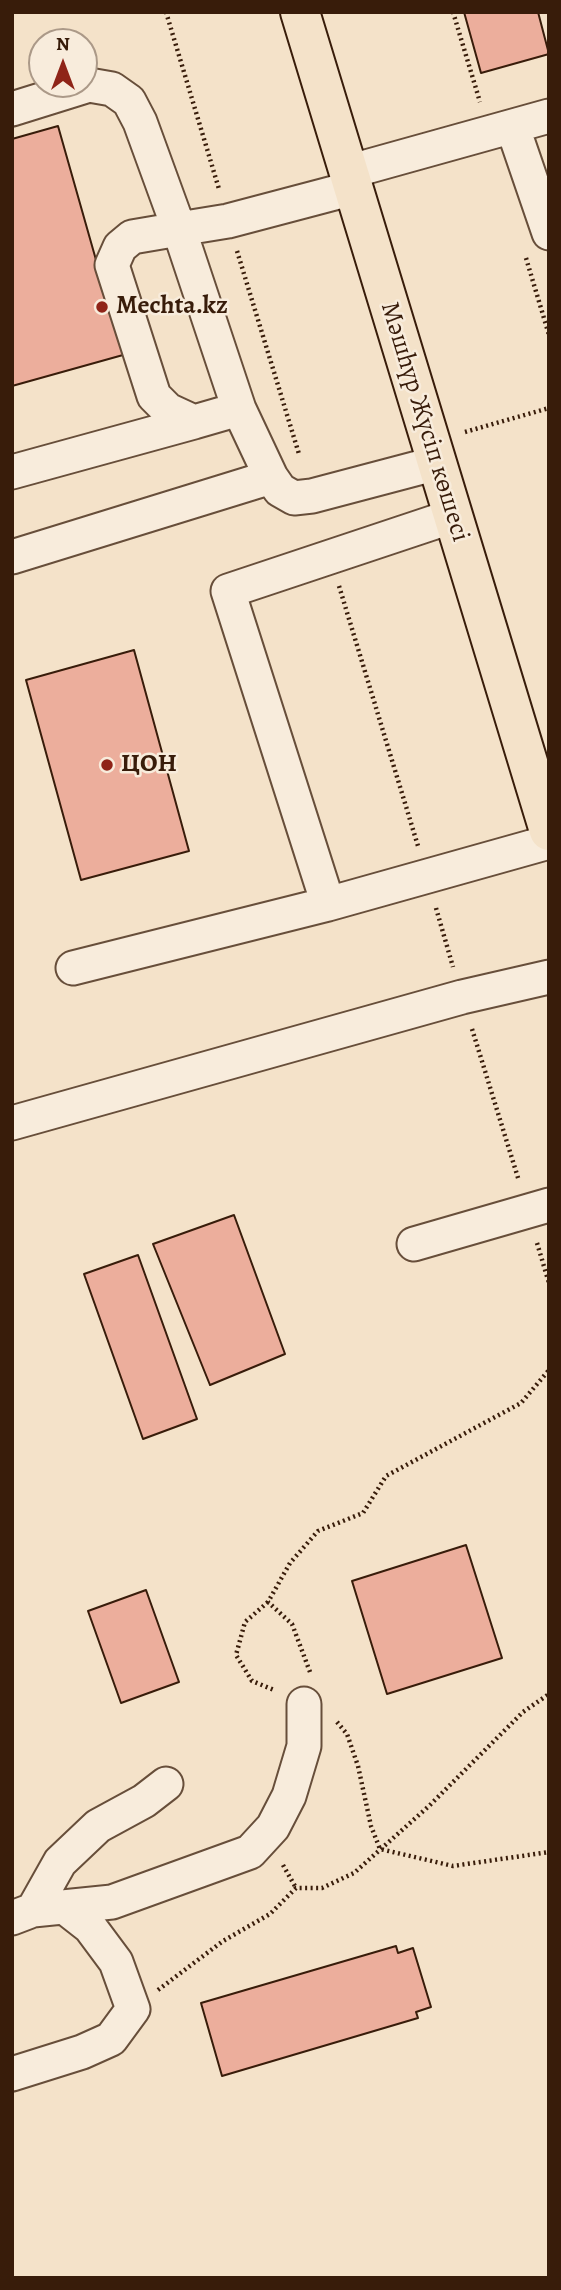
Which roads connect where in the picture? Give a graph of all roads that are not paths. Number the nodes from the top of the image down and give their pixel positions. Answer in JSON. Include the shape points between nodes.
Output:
{"nodes":[{"id":1,"x":300,"y":12,"type":"edge"},
{"id":2,"x":12,"y":109,"type":"edge"},
{"id":3,"x":549,"y":116,"type":"edge"},
{"id":4,"x":513,"y":128,"type":"junction"},
{"id":5,"x":351,"y":180,"type":"junction"},
{"id":6,"x":179,"y":229,"type":"junction"},
{"id":7,"x":549,"y":233,"type":"edge"},
{"id":8,"x":239,"y":409,"type":"junction"},
{"id":9,"x":194,"y":422,"type":"junction"},
{"id":10,"x":433,"y":452,"type":"junction"},
{"id":11,"x":12,"y":472,"type":"edge"},
{"id":12,"x":271,"y":477,"type":"junction"},
{"id":13,"x":453,"y":516,"type":"junction"},
{"id":14,"x":12,"y":557,"type":"edge"},
{"id":15,"x":549,"y":831,"type":"edge"},
{"id":16,"x":549,"y":842,"type":"edge"},
{"id":17,"x":328,"y":904,"type":"junction"},
{"id":18,"x":73,"y":968,"type":"dead end"},
{"id":19,"x":549,"y":977,"type":"edge"},
{"id":20,"x":12,"y":1123,"type":"edge"},
{"id":21,"x":539,"y":1208,"type":"edge"},
{"id":22,"x":414,"y":1244,"type":"dead end"},
{"id":23,"x":304,"y":1704,"type":"road end"},
{"id":24,"x":166,"y":1784,"type":"dead end"},
{"id":25,"x":67,"y":1909,"type":"junction"},
{"id":26,"x":23,"y":1914,"type":"edge"},
{"id":27,"x":12,"y":2074,"type":"edge"}],
"edges":[{"from":1,"to":5,"type":"main road","name":"Мәшһүр Жүсіп көшесі"},
{"from":2,"to":6,"type":"street","via":[[89,85],[113,89],[129,101],[140,122]]},
{"from":3,"to":4,"type":"street"},
{"from":4,"to":5,"type":"street"},
{"from":4,"to":7,"type":"street"},
{"from":5,"to":6,"type":"street","via":[[228,221]]},
{"from":5,"to":10,"type":"main road","name":"Мәшһүр Жүсіп көшесі"},
{"from":6,"to":8,"type":"street"},
{"from":6,"to":9,"type":"street","via":[[132,237],[120,247],[112,265],[154,396],[168,410]]},
{"from":8,"to":9,"type":"street"},
{"from":8,"to":12,"type":"street"},
{"from":9,"to":11,"type":"street"},
{"from":10,"to":12,"type":"street","via":[[312,496],[294,498],[280,490]]},
{"from":10,"to":13,"type":"main road","name":"Мәшһүр Жүсіп көшесі"},
{"from":12,"to":14,"type":"street"},
{"from":13,"to":15,"type":"main road","name":"Мәшһүр Жүсіп көшесі"},
{"from":13,"to":17,"type":"street","via":[[228,591]]},
{"from":16,"to":17,"type":"street"},
{"from":17,"to":18,"type":"street"},
{"from":19,"to":20,"type":"street","via":[[462,997]]},
{"from":21,"to":22,"type":"street"},
{"from":23,"to":25,"type":"street","via":[[304,1746],[289,1796],[273,1827],[250,1852],[112,1902]]},
{"from":24,"to":26,"type":"street","via":[[98,1826],[60,1862]]},
{"from":25,"to":26,"type":"street"},
{"from":25,"to":27,"type":"street","via":[[90,1927],[116,1962],[133,2009],[111,2039]]}]}
